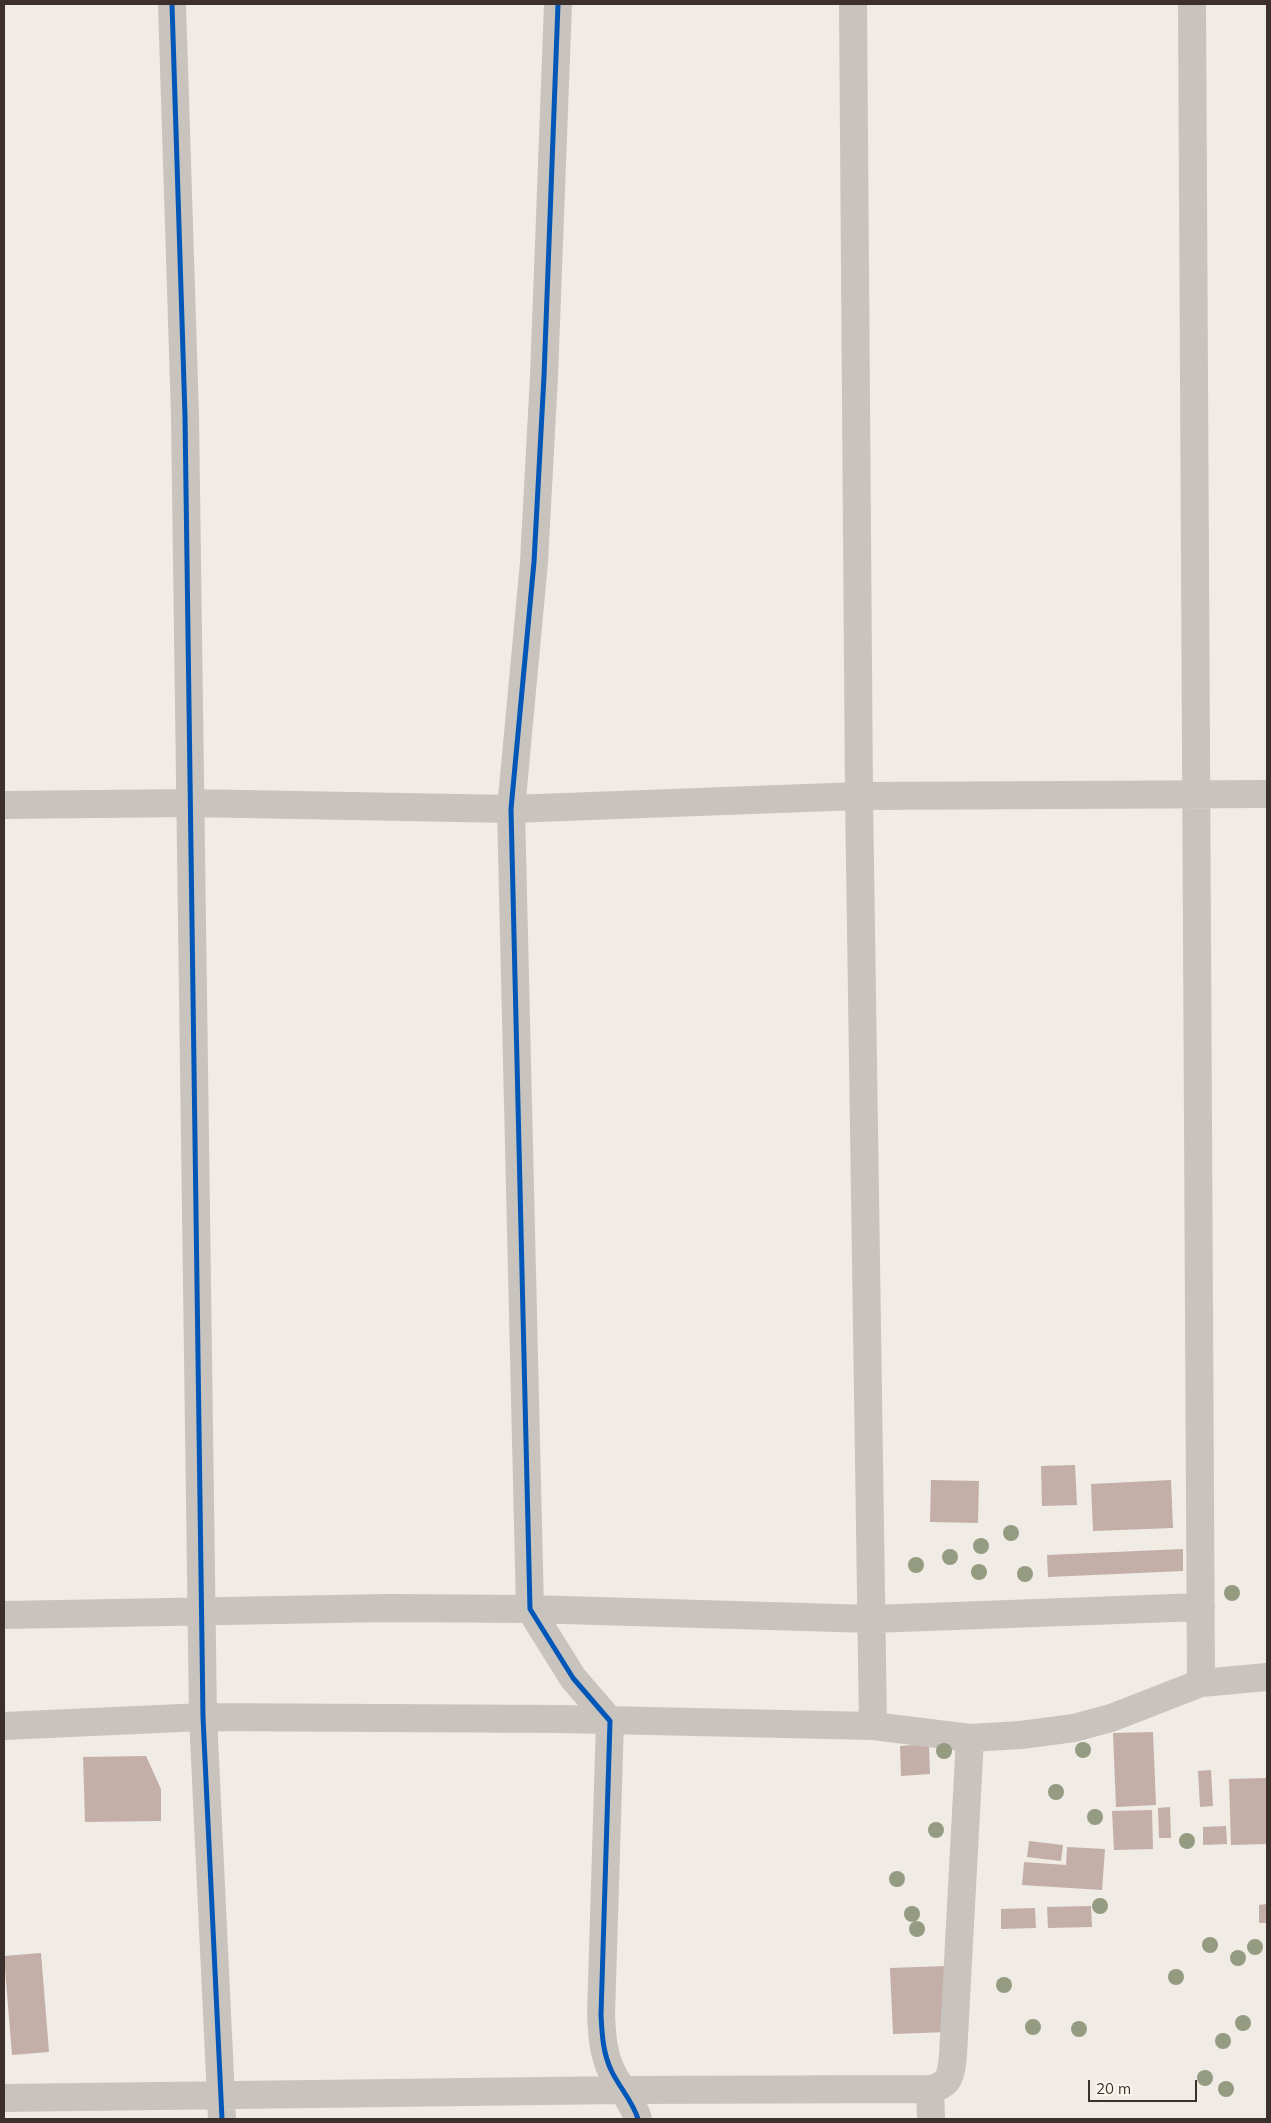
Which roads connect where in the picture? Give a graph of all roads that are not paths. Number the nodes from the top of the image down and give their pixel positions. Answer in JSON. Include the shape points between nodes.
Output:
{"nodes":[{"id":1,"x":172,"y":4,"type":"edge"},
{"id":2,"x":558,"y":4,"type":"edge"},
{"id":3,"x":853,"y":4,"type":"edge"},
{"id":4,"x":1192,"y":4,"type":"edge"},
{"id":5,"x":1197,"y":794,"type":"junction"},
{"id":6,"x":1267,"y":794,"type":"edge"},
{"id":7,"x":859,"y":796,"type":"junction"},
{"id":8,"x":190,"y":803,"type":"junction"},
{"id":9,"x":4,"y":805,"type":"edge"},
{"id":10,"x":511,"y":809,"type":"junction"},
{"id":11,"x":1201,"y":1607,"type":"junction"},
{"id":12,"x":530,"y":1609,"type":"junction"},
{"id":13,"x":202,"y":1611,"type":"junction"},
{"id":14,"x":4,"y":1615,"type":"edge"},
{"id":15,"x":872,"y":1619,"type":"junction"},
{"id":16,"x":1267,"y":1677,"type":"edge"},
{"id":17,"x":1201,"y":1683,"type":"junction"},
{"id":18,"x":203,"y":1717,"type":"junction"},
{"id":19,"x":610,"y":1721,"type":"junction"},
{"id":20,"x":4,"y":1726,"type":"edge"},
{"id":21,"x":873,"y":1726,"type":"junction"},
{"id":22,"x":970,"y":1738,"type":"junction"},
{"id":23,"x":930,"y":2089,"type":"junction"},
{"id":24,"x":622,"y":2090,"type":"junction"},
{"id":25,"x":4,"y":2098,"type":"edge"},
{"id":26,"x":222,"y":2108,"type":"edge"},
{"id":27,"x":638,"y":2119,"type":"edge"},
{"id":28,"x":931,"y":2119,"type":"edge"}],
"edges":[{"from":1,"to":8,"type":"street","via":[[185,416]]},
{"from":2,"to":10,"type":"street","via":[[534,552]]},
{"from":3,"to":7,"type":"street"},
{"from":4,"to":5,"type":"street"},
{"from":5,"to":6,"type":"street"},
{"from":5,"to":7,"type":"street"},
{"from":5,"to":11,"type":"street"},
{"from":7,"to":10,"type":"street"},
{"from":7,"to":15,"type":"street"},
{"from":8,"to":9,"type":"street"},
{"from":8,"to":10,"type":"street"},
{"from":8,"to":13,"type":"street"},
{"from":10,"to":12,"type":"street"},
{"from":11,"to":15,"type":"street"},
{"from":11,"to":17,"type":"street"},
{"from":12,"to":13,"type":"street"},
{"from":12,"to":15,"type":"street"},
{"from":12,"to":19,"type":"street","via":[[573,1678]]},
{"from":13,"to":14,"type":"street"},
{"from":13,"to":18,"type":"street"},
{"from":15,"to":21,"type":"street"},
{"from":16,"to":17,"type":"street"},
{"from":17,"to":22,"type":"street","via":[[1111,1718],[1074,1728]]},
{"from":18,"to":19,"type":"street"},
{"from":18,"to":20,"type":"street"},
{"from":18,"to":26,"type":"street"},
{"from":19,"to":21,"type":"street"},
{"from":19,"to":24,"type":"street","via":[[601,2015],[604,2048]]},
{"from":21,"to":22,"type":"street"},
{"from":22,"to":23,"type":"street","via":[[951,2076],[940,2087]]},
{"from":23,"to":24,"type":"street"},
{"from":23,"to":28,"type":"street"},
{"from":24,"to":26,"type":"street"},
{"from":24,"to":27,"type":"street"},
{"from":25,"to":26,"type":"street"}]}
